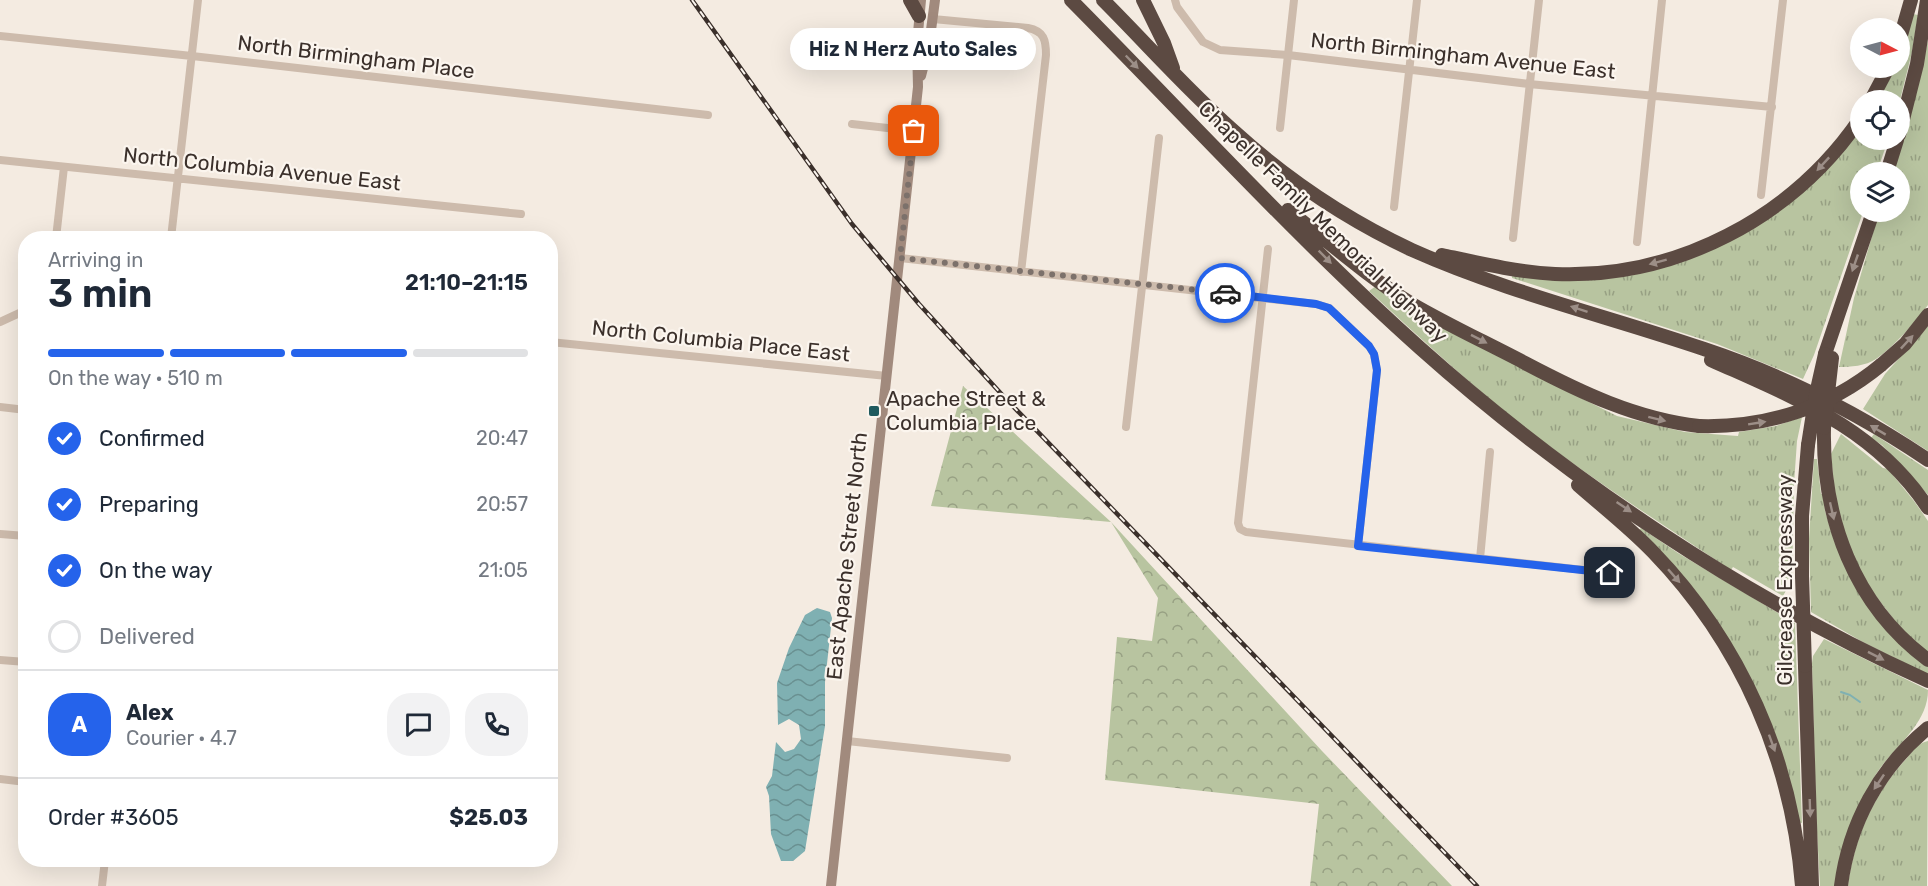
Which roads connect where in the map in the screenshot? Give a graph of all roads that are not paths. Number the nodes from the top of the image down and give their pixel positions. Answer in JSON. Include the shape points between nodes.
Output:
{"nodes":[{"id":1,"x":198,"y":0,"type":"edge"},
{"id":2,"x":910,"y":0,"type":"edge"},
{"id":3,"x":921,"y":0,"type":"edge"},
{"id":4,"x":935,"y":0,"type":"edge"},
{"id":5,"x":1071,"y":0,"type":"edge"},
{"id":6,"x":1103,"y":0,"type":"edge"},
{"id":7,"x":1143,"y":0,"type":"edge"},
{"id":8,"x":1175,"y":0,"type":"edge"},
{"id":9,"x":1294,"y":0,"type":"edge"},
{"id":10,"x":1417,"y":0,"type":"edge"},
{"id":11,"x":1539,"y":0,"type":"edge"},
{"id":12,"x":1662,"y":0,"type":"edge"},
{"id":13,"x":1783,"y":0,"type":"edge"},
{"id":14,"x":1911,"y":0,"type":"edge"},
{"id":15,"x":1927,"y":0,"type":"edge"},
{"id":16,"x":926,"y":17,"type":"junction"},
{"id":17,"x":1906,"y":18,"type":"edge"},
{"id":18,"x":0,"y":36,"type":"edge"},
{"id":19,"x":1288,"y":55,"type":"junction"},
{"id":20,"x":192,"y":56,"type":"junction"},
{"id":21,"x":1410,"y":69,"type":"junction"},
{"id":22,"x":1175,"y":73,"type":"junction"},
{"id":23,"x":1529,"y":84,"type":"junction"},
{"id":24,"x":1910,"y":92,"type":"edge"},
{"id":25,"x":1651,"y":95,"type":"junction"},
{"id":26,"x":1772,"y":107,"type":"junction"},
{"id":27,"x":708,"y":115,"type":"dead end"},
{"id":28,"x":852,"y":124,"type":"dead end"},
{"id":29,"x":1280,"y":128,"type":"dead end"},
{"id":30,"x":914,"y":131,"type":"junction"},
{"id":31,"x":1850,"y":133,"type":"edge"},
{"id":32,"x":1159,"y":138,"type":"dead end"},
{"id":33,"x":0,"y":160,"type":"edge"},
{"id":34,"x":64,"y":167,"type":"junction"},
{"id":35,"x":1239,"y":171,"type":"junction"},
{"id":36,"x":178,"y":178,"type":"junction"},
{"id":37,"x":1761,"y":195,"type":"dead end"},
{"id":38,"x":1394,"y":207,"type":"dead end"},
{"id":39,"x":521,"y":214,"type":"dead end"},
{"id":40,"x":1870,"y":222,"type":"edge"},
{"id":41,"x":57,"y":231,"type":"edge"},
{"id":42,"x":172,"y":231,"type":"edge"},
{"id":43,"x":1513,"y":238,"type":"dead end"},
{"id":44,"x":1637,"y":242,"type":"dead end"},
{"id":45,"x":1268,"y":249,"type":"dead end"},
{"id":46,"x":1411,"y":249,"type":"junction"},
{"id":47,"x":900,"y":258,"type":"junction"},
{"id":48,"x":1021,"y":272,"type":"junction"},
{"id":49,"x":1143,"y":284,"type":"junction"},
{"id":50,"x":1263,"y":298,"type":"junction"},
{"id":51,"x":18,"y":314,"type":"edge"},
{"id":52,"x":1928,"y":315,"type":"edge"},
{"id":53,"x":0,"y":322,"type":"edge"},
{"id":54,"x":1635,"y":327,"type":"junction"},
{"id":55,"x":558,"y":343,"type":"edge"},
{"id":56,"x":1829,"y":355,"type":"junction"},
{"id":57,"x":887,"y":376,"type":"junction"},
{"id":58,"x":1477,"y":396,"type":"junction"},
{"id":59,"x":0,"y":407,"type":"edge"},
{"id":60,"x":18,"y":409,"type":"edge"},
{"id":61,"x":1126,"y":427,"type":"dead end"},
{"id":62,"x":1490,"y":452,"type":"dead end"},
{"id":63,"x":1928,"y":460,"type":"edge"},
{"id":64,"x":1928,"y":508,"type":"edge"},
{"id":65,"x":0,"y":534,"type":"edge"},
{"id":66,"x":18,"y":535,"type":"edge"},
{"id":67,"x":1358,"y":546,"type":"junction"},
{"id":68,"x":1480,"y":559,"type":"junction"},
{"id":69,"x":1610,"y":573,"type":"dead end"},
{"id":70,"x":0,"y":660,"type":"edge"},
{"id":71,"x":1928,"y":660,"type":"edge"},
{"id":72,"x":18,"y":661,"type":"edge"},
{"id":73,"x":1928,"y":681,"type":"edge"},
{"id":74,"x":1922,"y":733,"type":"edge"},
{"id":75,"x":847,"y":741,"type":"junction"},
{"id":76,"x":1007,"y":758,"type":"dead end"},
{"id":77,"x":0,"y":779,"type":"edge"},
{"id":78,"x":18,"y":781,"type":"edge"},
{"id":79,"x":104,"y":867,"type":"edge"},
{"id":80,"x":102,"y":886,"type":"edge"},
{"id":81,"x":831,"y":886,"type":"edge"},
{"id":82,"x":1802,"y":886,"type":"edge"},
{"id":83,"x":1812,"y":886,"type":"edge"},
{"id":84,"x":1841,"y":886,"type":"edge"}],
"edges":[{"from":1,"to":20,"type":"street"},
{"from":2,"to":16,"type":"highway"},
{"from":3,"to":16,"type":"main road","name":"East Apache Street North"},
{"from":4,"to":16,"type":"main road","name":"East Apache Street North"},
{"from":5,"to":35,"type":"highway","name":"Chapelle Family Memorial Highway","one_way":true},
{"from":6,"to":22,"type":"highway","name":"Chapelle Family Memorial Highway"},
{"from":7,"to":22,"type":"highway"},
{"from":8,"to":19,"type":"street","name":"North Birmingham Avenue East","via":[[1210,47]]},
{"from":9,"to":19,"type":"street"},
{"from":10,"to":21,"type":"street"},
{"from":11,"to":23,"type":"street"},
{"from":12,"to":25,"type":"street"},
{"from":13,"to":26,"type":"street"},
{"from":14,"to":17,"type":"highway"},
{"from":15,"to":24,"type":"highway"},
{"from":16,"to":30,"type":"main road","name":"East Apache Street North","via":[[917,53]]},
{"from":16,"to":48,"type":"street","via":[[1028,28],[1039,31],[1045,40]]},
{"from":18,"to":20,"type":"street","name":"North Birmingham Place"},
{"from":19,"to":21,"type":"street","name":"North Birmingham Avenue East"},
{"from":19,"to":29,"type":"street"},
{"from":20,"to":27,"type":"street","name":"North Birmingham Place"},
{"from":20,"to":36,"type":"street"},
{"from":21,"to":23,"type":"street","name":"North Birmingham Avenue East"},
{"from":21,"to":38,"type":"street"},
{"from":22,"to":46,"type":"highway","name":"Chapelle Family Memorial Highway","via":[[1234,132],[1278,168],[1331,205]]},
{"from":23,"to":25,"type":"street","name":"North Birmingham Avenue East"},
{"from":23,"to":43,"type":"street"},
{"from":25,"to":26,"type":"street","name":"North Birmingham Avenue East"},
{"from":25,"to":44,"type":"street"},
{"from":26,"to":37,"type":"street"},
{"from":28,"to":30,"type":"street"},
{"from":30,"to":47,"type":"main road","name":"East Apache Street North"},
{"from":31,"to":46,"type":"highway","one_way":true,"via":[[1814,174],[1773,208],[1732,233],[1645,266],[1556,274],[1515,270]]},
{"from":32,"to":49,"type":"street"},
{"from":33,"to":34,"type":"street","name":"North Columbia Avenue East"},
{"from":34,"to":36,"type":"street","name":"North Columbia Avenue East"},
{"from":34,"to":41,"type":"street"},
{"from":35,"to":52,"type":"highway","one_way":true,"bridge":true,"via":[[1374,279],[1413,304],[1552,377],[1608,403],[1659,419],[1699,426],[1737,426],[1804,410],[1848,389],[1881,365],[1905,344]]},
{"from":35,"to":58,"type":"highway","name":"Chapelle Family Memorial Highway","one_way":true,"via":[[1362,294]]},
{"from":36,"to":39,"type":"street","name":"North Columbia Avenue East"},
{"from":36,"to":42,"type":"street"},
{"from":40,"to":56,"type":"highway","one_way":true,"via":[[1837,315]]},
{"from":45,"to":50,"type":"street"},
{"from":54,"to":46,"type":"highway","name":"Chapelle Family Memorial Highway","one_way":true},
{"from":47,"to":48,"type":"street"},
{"from":47,"to":57,"type":"main road","name":"East Apache Street North"},
{"from":48,"to":49,"type":"street"},
{"from":49,"to":50,"type":"street"},
{"from":49,"to":61,"type":"street"},
{"from":50,"to":67,"type":"street","via":[[1329,308],[1369,346],[1376,361]]},
{"from":50,"to":67,"type":"street","via":[[1240,529]]},
{"from":51,"to":53,"type":"street"},
{"from":63,"to":54,"type":"highway","name":"Chapelle Family Memorial Highway","one_way":true,"via":[[1801,389],[1725,357]]},
{"from":54,"to":64,"type":"highway","via":[[1791,396],[1857,433],[1892,463]]},
{"from":55,"to":57,"type":"street","name":"North Columbia Place East"},
{"from":56,"to":71,"type":"highway","one_way":true,"bridge":true,"via":[[1824,454],[1832,515],[1841,544],[1854,574],[1886,621]]},
{"from":56,"to":83,"type":"highway","name":"Gilcrease Expressway","one_way":true,"bridge":true,"via":[[1816,394],[1802,516]]},
{"from":57,"to":75,"type":"main road","name":"East Apache Street North"},
{"from":58,"to":73,"type":"highway","name":"Chapelle Family Memorial Highway","one_way":true,"via":[[1589,483],[1700,557],[1781,606]]},
{"from":58,"to":82,"type":"highway","one_way":true,"via":[[1652,551],[1715,629],[1755,701],[1779,762],[1794,823]]},
{"from":59,"to":60,"type":"street"},
{"from":62,"to":68,"type":"street"},
{"from":65,"to":66,"type":"street"},
{"from":67,"to":68,"type":"street"},
{"from":68,"to":69,"type":"street"},
{"from":70,"to":72,"type":"street"},
{"from":74,"to":84,"type":"highway","one_way":true,"via":[[1875,787],[1847,852]]},
{"from":75,"to":76,"type":"street"},
{"from":75,"to":81,"type":"main road","name":"East Apache Street North"},
{"from":77,"to":78,"type":"street"},
{"from":79,"to":80,"type":"street"}]}
